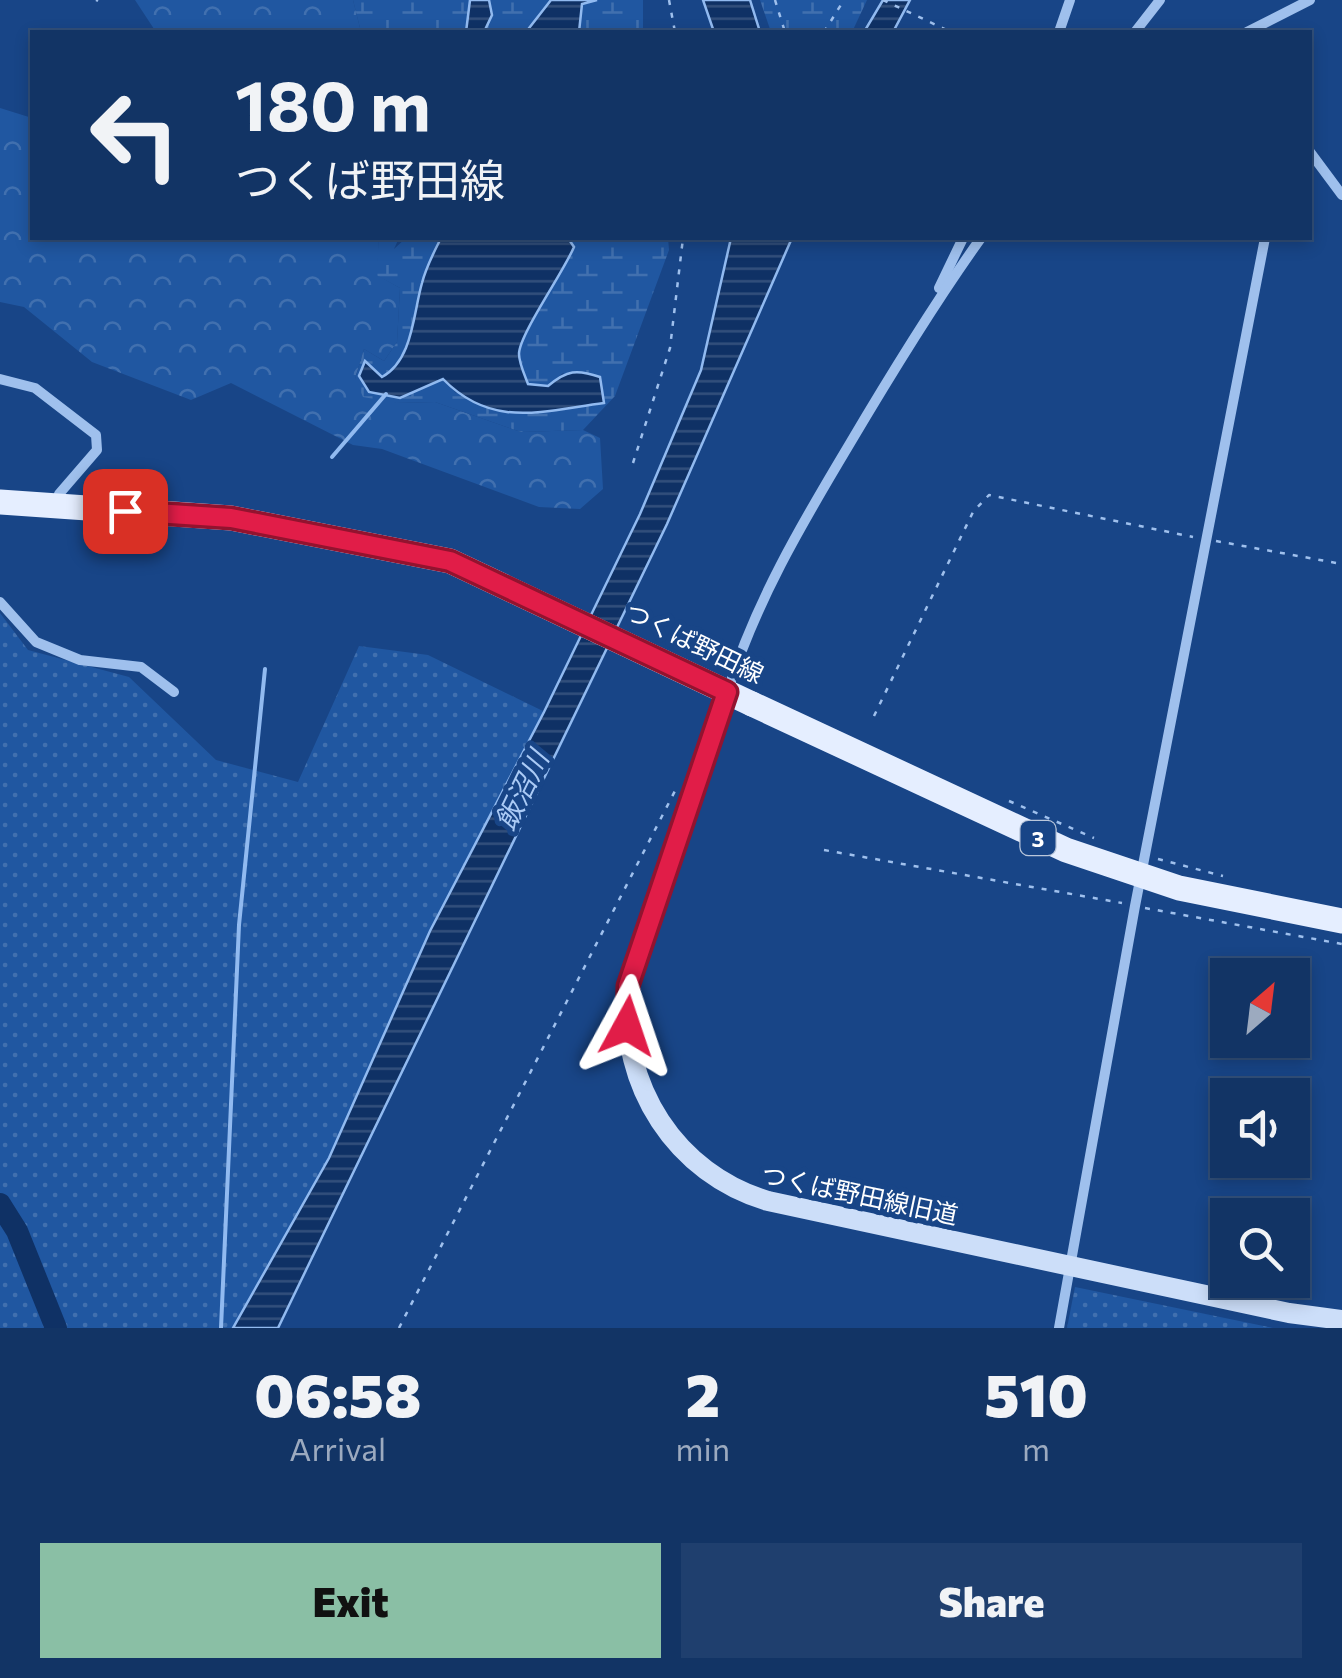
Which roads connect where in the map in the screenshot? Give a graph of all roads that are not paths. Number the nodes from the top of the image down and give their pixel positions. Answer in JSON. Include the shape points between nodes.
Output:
{"nodes":[{"id":1,"x":1070,"y":0,"type":"edge"},
{"id":2,"x":1160,"y":0,"type":"edge"},
{"id":3,"x":1310,"y":0,"type":"edge"},
{"id":4,"x":1060,"y":30,"type":"edge"},
{"id":5,"x":1137,"y":30,"type":"edge"},
{"id":6,"x":1251,"y":30,"type":"edge"},
{"id":7,"x":1312,"y":155,"type":"edge"},
{"id":8,"x":1342,"y":196,"type":"edge"},
{"id":9,"x":962,"y":240,"type":"edge"},
{"id":10,"x":980,"y":240,"type":"edge"},
{"id":11,"x":1265,"y":240,"type":"edge"},
{"id":12,"x":928,"y":312,"type":"junction"},
{"id":13,"x":0,"y":379,"type":"edge"},
{"id":14,"x":0,"y":502,"type":"edge"},
{"id":15,"x":56,"y":508,"type":"junction"},
{"id":16,"x":0,"y":602,"type":"edge"},
{"id":17,"x":174,"y":692,"type":"dead end"},
{"id":18,"x":727,"y":692,"type":"junction"},
{"id":19,"x":1342,"y":920,"type":"edge"},
{"id":20,"x":1071,"y":1264,"type":"junction"},
{"id":21,"x":1342,"y":1320,"type":"edge"},
{"id":22,"x":1059,"y":1328,"type":"edge"}],
"edges":[{"from":1,"to":4,"type":"street"},
{"from":2,"to":5,"type":"street"},
{"from":3,"to":6,"type":"street"},
{"from":7,"to":8,"type":"street"},
{"from":9,"to":12,"type":"street"},
{"from":10,"to":12,"type":"street"},
{"from":11,"to":20,"type":"street"},
{"from":12,"to":18,"type":"street","via":[[798,532],[748,627]]},
{"from":13,"to":15,"type":"street","via":[[35,388],[98,440]]},
{"from":14,"to":15,"type":"main road","name":"つくば野田線","number":"3"},
{"from":15,"to":18,"type":"main road","name":"つくば野田線","number":"3","via":[[231,518],[422,554],[478,572]]},
{"from":16,"to":17,"type":"street","via":[[36,642],[80,660],[141,667]]},
{"from":18,"to":19,"type":"main road","name":"つくば野田線","number":"3","bridge":true,"via":[[1066,850],[1179,888]]},
{"from":18,"to":20,"type":"street","name":"つくば野田線旧道","via":[[628,986],[631,1054],[671,1137],[710,1176],[742,1193]]},
{"from":20,"to":21,"type":"street","name":"つくば野田線旧道"},
{"from":20,"to":22,"type":"street"}]}
